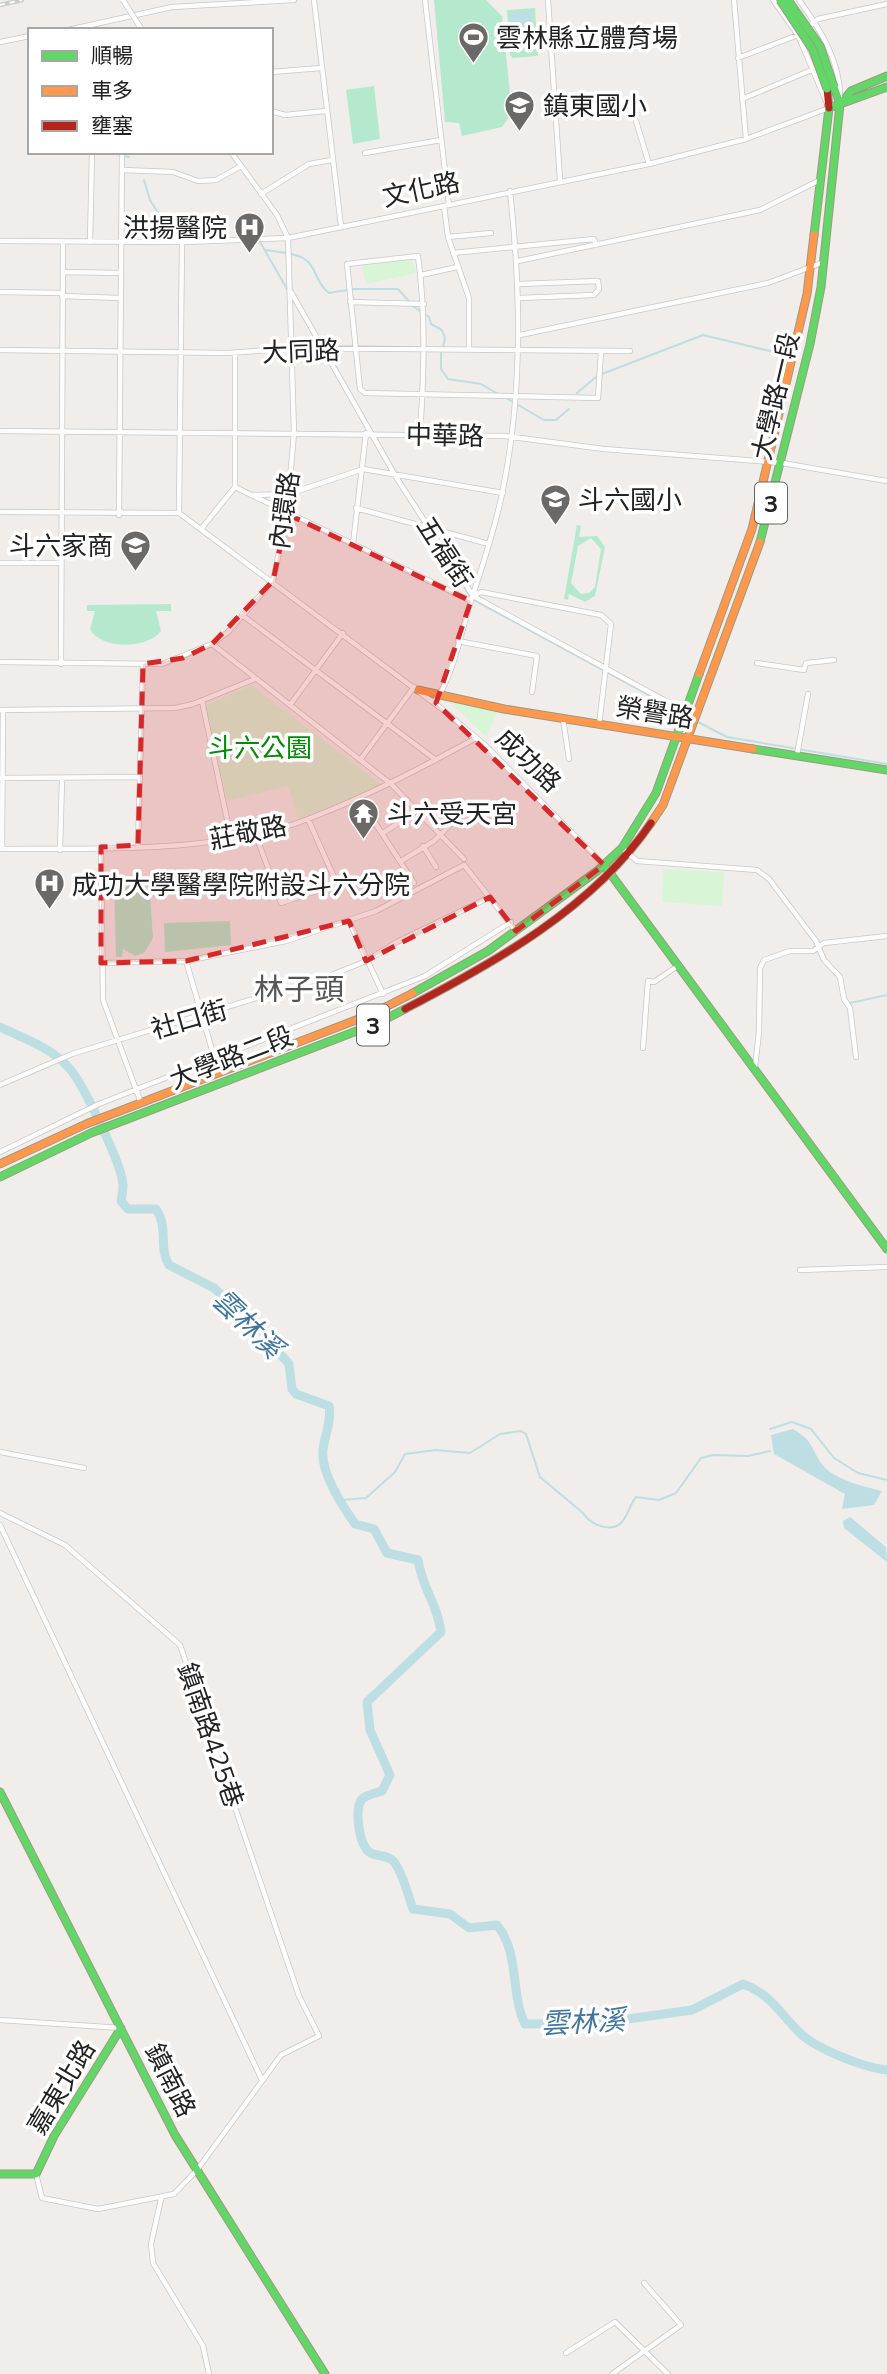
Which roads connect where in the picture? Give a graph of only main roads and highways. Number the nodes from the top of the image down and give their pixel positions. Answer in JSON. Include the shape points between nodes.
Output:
{"nodes":[{"id":1,"x":780,"y":0,"type":"edge"},
{"id":2,"x":788,"y":0,"type":"edge"},
{"id":3,"x":887,"y":76,"type":"edge"},
{"id":4,"x":887,"y":87,"type":"edge"},
{"id":5,"x":831,"y":88,"type":"junction"},
{"id":6,"x":840,"y":104,"type":"junction"},
{"id":7,"x":829,"y":108,"type":"junction"},
{"id":8,"x":416,"y":688,"type":"road end"},
{"id":9,"x":677,"y":737,"type":"junction"},
{"id":10,"x":689,"y":739,"type":"junction"},
{"id":11,"x":887,"y":771,"type":"edge"},
{"id":12,"x":604,"y":865,"type":"junction"},
{"id":13,"x":610,"y":872,"type":"junction"},
{"id":14,"x":409,"y":995,"type":"junction"},
{"id":15,"x":415,"y":1004,"type":"junction"},
{"id":16,"x":198,"y":1081,"type":"junction"},
{"id":17,"x":201,"y":1091,"type":"junction"},
{"id":18,"x":0,"y":1164,"type":"edge"},
{"id":19,"x":0,"y":1177,"type":"edge"},
{"id":20,"x":887,"y":1249,"type":"edge"},
{"id":21,"x":0,"y":1792,"type":"edge"},
{"id":22,"x":121,"y":2028,"type":"junction"},
{"id":23,"x":0,"y":2174,"type":"edge"},
{"id":24,"x":325,"y":2374,"type":"edge"}],
"edges":[{"from":1,"to":5,"type":"main road","bridge":true},
{"from":2,"to":5,"type":"main road","bridge":true,"via":[[820,46]]},
{"from":3,"to":6,"type":"main road","name":"文化路","via":[[851,91]]},
{"from":4,"to":6,"type":"main road","name":"文化路"},
{"from":5,"to":6,"type":"main road"},
{"from":5,"to":7,"type":"main road","name":"大學路一段"},
{"from":6,"to":7,"type":"main road","name":"文化路"},
{"from":6,"to":10,"type":"main road","name":"大學路一段","number":"3","via":[[824,262],[782,463],[764,532]]},
{"from":7,"to":9,"type":"main road","name":"大學路一段","number":"3","via":[[811,266],[769,464],[752,529]]},
{"from":8,"to":9,"type":"main road","name":"榮譽路","via":[[436,699]]},
{"from":9,"to":10,"type":"main road","name":"榮譽路"},
{"from":9,"to":12,"type":"main road","name":"大學路一段","number":"3","via":[[656,793],[622,848]]},
{"from":10,"to":11,"type":"main road","name":"榮譽路"},
{"from":10,"to":13,"type":"main road","name":"大學路一段","number":"3","via":[[663,805],[629,855]]},
{"from":12,"to":13,"type":"main road","name":"成功路"},
{"from":12,"to":14,"type":"main road","name":"大學路二段","number":"3","via":[[488,951]]},
{"from":13,"to":15,"type":"main road","name":"大學路二段","number":"3","via":[[520,943]]},
{"from":13,"to":20,"type":"main road","name":"成功路"},
{"from":14,"to":15,"type":"main road"},
{"from":14,"to":16,"type":"main road","name":"大學路二段","number":"3"},
{"from":15,"to":17,"type":"main road","name":"大學路二段","number":"3"},
{"from":16,"to":17,"type":"main road"},
{"from":16,"to":18,"type":"main road","name":"大學路二段","number":"3","via":[[86,1124]]},
{"from":17,"to":19,"type":"main road","name":"大學路二段","number":"3","via":[[91,1133]]},
{"from":21,"to":22,"type":"main road","name":"鎮南路"},
{"from":22,"to":23,"type":"main road","name":"嘉東北路","via":[[54,2136],[36,2174]]},
{"from":22,"to":24,"type":"main road","name":"鎮南路","via":[[175,2134]]}]}
